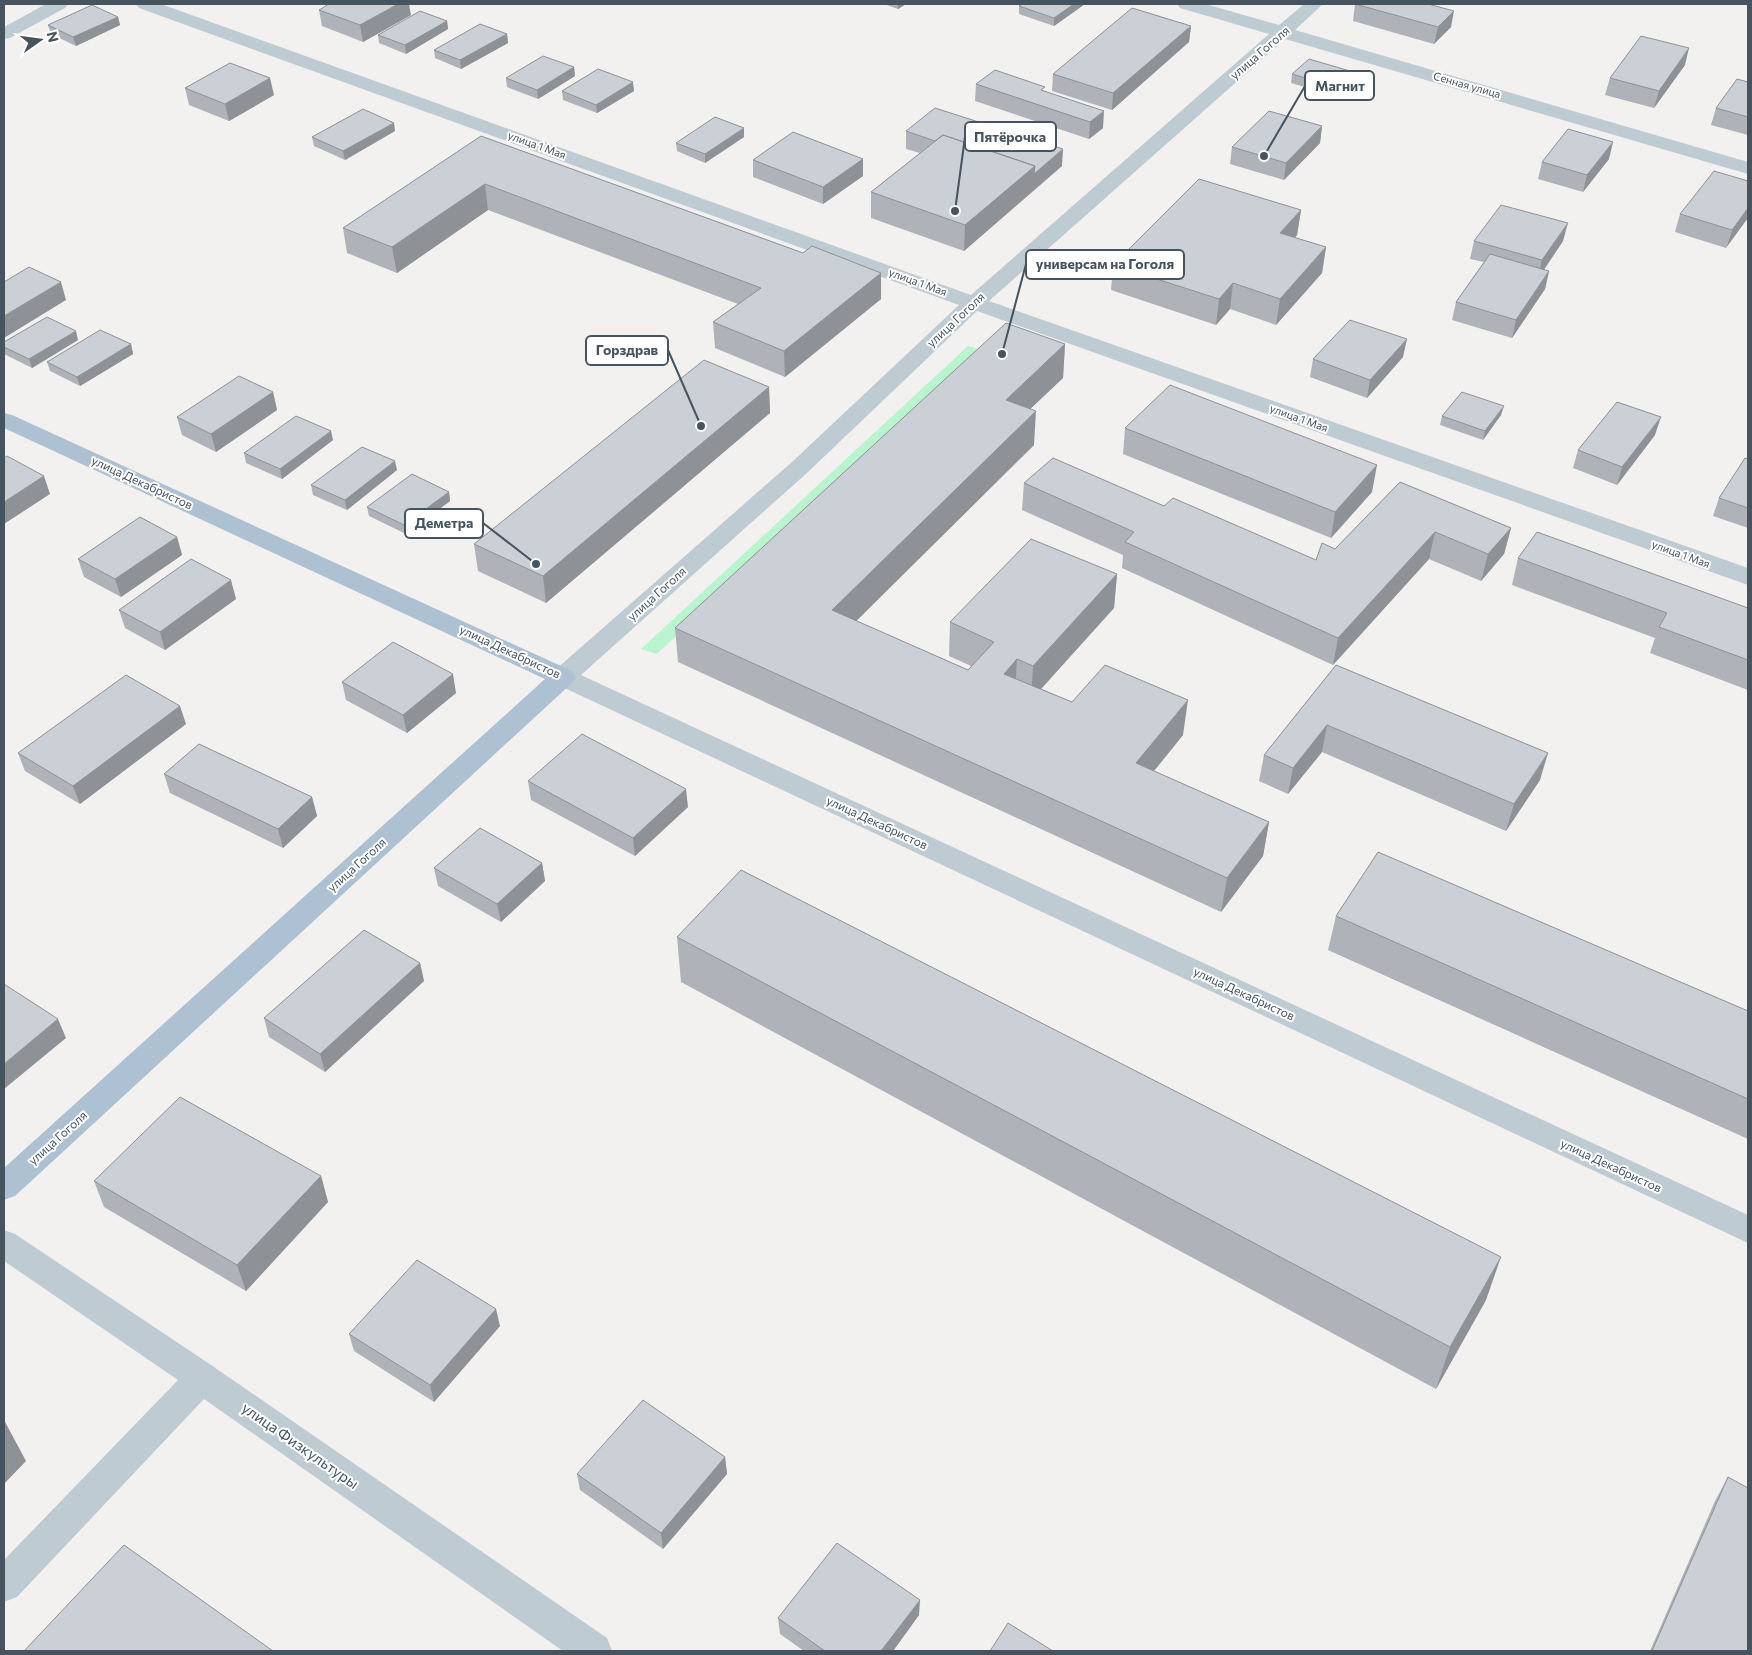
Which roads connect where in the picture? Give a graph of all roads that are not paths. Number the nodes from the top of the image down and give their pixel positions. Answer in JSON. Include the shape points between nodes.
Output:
{"nodes":[{"id":1,"x":59,"y":4,"type":"edge"},
{"id":2,"x":145,"y":4,"type":"edge"},
{"id":3,"x":1186,"y":4,"type":"edge"},
{"id":4,"x":1314,"y":4,"type":"edge"},
{"id":5,"x":1284,"y":32,"type":"junction"},
{"id":6,"x":4,"y":34,"type":"edge"},
{"id":7,"x":1748,"y":168,"type":"edge"},
{"id":8,"x":974,"y":303,"type":"junction"},
{"id":9,"x":4,"y":420,"type":"edge"},
{"id":10,"x":1748,"y":578,"type":"edge"},
{"id":11,"x":563,"y":677,"type":"junction"},
{"id":12,"x":4,"y":1187,"type":"edge"},
{"id":13,"x":1748,"y":1230,"type":"edge"},
{"id":14,"x":4,"y":1244,"type":"edge"},
{"id":15,"x":202,"y":1378,"type":"junction"},
{"id":16,"x":4,"y":1585,"type":"edge"},
{"id":17,"x":594,"y":1651,"type":"edge"}],
"edges":[{"from":1,"to":6,"type":"street"},
{"from":2,"to":8,"type":"street","name":"улица 1 Мая"},
{"from":3,"to":5,"type":"street","name":"Сенная улица"},
{"from":4,"to":5,"type":"street","name":"улица Гоголя"},
{"from":5,"to":7,"type":"street","name":"Сенная улица"},
{"from":5,"to":8,"type":"street","name":"улица Гоголя"},
{"from":8,"to":10,"type":"street","name":"улица 1 Мая"},
{"from":8,"to":11,"type":"street","name":"улица Гоголя","via":[[800,467]]},
{"from":9,"to":11,"type":"main road","name":"улица Декабристов"},
{"from":11,"to":12,"type":"main road","name":"улица Гоголя"},
{"from":11,"to":13,"type":"street","name":"улица Декабристов"},
{"from":14,"to":15,"type":"street","name":"улица Физкультуры"},
{"from":15,"to":16,"type":"street"},
{"from":15,"to":17,"type":"street","name":"улица Физкультуры"}]}
